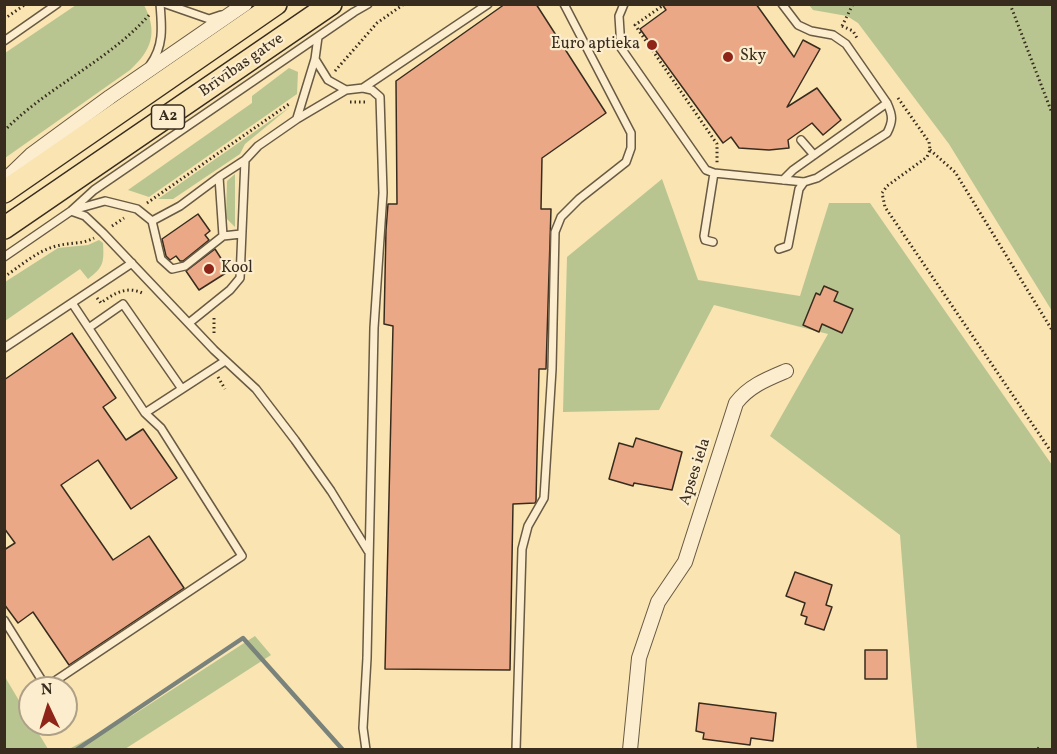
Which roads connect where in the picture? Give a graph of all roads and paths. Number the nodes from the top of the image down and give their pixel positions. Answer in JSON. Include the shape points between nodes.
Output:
{"nodes":[{"id":1,"x":26,"y":4,"type":"edge"},
{"id":2,"x":57,"y":4,"type":"edge"},
{"id":3,"x":160,"y":4,"type":"edge"},
{"id":4,"x":166,"y":4,"type":"edge"},
{"id":5,"x":276,"y":4,"type":"edge"},
{"id":6,"x":331,"y":4,"type":"edge"},
{"id":7,"x":368,"y":4,"type":"edge"},
{"id":8,"x":404,"y":4,"type":"edge"},
{"id":9,"x":488,"y":4,"type":"edge"},
{"id":10,"x":564,"y":4,"type":"edge"},
{"id":11,"x":624,"y":4,"type":"edge"},
{"id":12,"x":665,"y":4,"type":"edge"},
{"id":13,"x":782,"y":4,"type":"edge"},
{"id":14,"x":853,"y":4,"type":"edge"},
{"id":15,"x":1010,"y":4,"type":"edge"},
{"id":16,"x":240,"y":8,"type":"edge"},
{"id":17,"x":152,"y":10,"type":"dead end"},
{"id":18,"x":4,"y":19,"type":"edge"},
{"id":19,"x":833,"y":25,"type":"dead end"},
{"id":20,"x":842,"y":26,"type":"junction"},
{"id":21,"x":318,"y":37,"type":"junction"},
{"id":22,"x":859,"y":40,"type":"dead end"},
{"id":23,"x":4,"y":41,"type":"edge"},
{"id":24,"x":315,"y":59,"type":"junction"},
{"id":25,"x":335,"y":71,"type":"dead end"},
{"id":26,"x":142,"y":75,"type":"junction"},
{"id":27,"x":363,"y":88,"type":"junction"},
{"id":28,"x":346,"y":90,"type":"junction"},
{"id":29,"x":897,"y":96,"type":"dead end"},
{"id":30,"x":305,"y":99,"type":"junction"},
{"id":31,"x":343,"y":102,"type":"dead end"},
{"id":32,"x":380,"y":102,"type":"junction"},
{"id":33,"x":887,"y":103,"type":"junction"},
{"id":34,"x":1053,"y":113,"type":"edge"},
{"id":35,"x":297,"y":119,"type":"junction"},
{"id":36,"x":4,"y":131,"type":"edge"},
{"id":37,"x":801,"y":140,"type":"dead end"},
{"id":38,"x":930,"y":150,"type":"junction"},
{"id":39,"x":814,"y":155,"type":"junction"},
{"id":40,"x":245,"y":160,"type":"junction"},
{"id":41,"x":714,"y":173,"type":"junction"},
{"id":42,"x":219,"y":177,"type":"junction"},
{"id":43,"x":783,"y":180,"type":"junction"},
{"id":44,"x":4,"y":181,"type":"edge"},
{"id":45,"x":804,"y":182,"type":"junction"},
{"id":46,"x":4,"y":192,"type":"edge"},
{"id":47,"x":709,"y":200,"type":"junction"},
{"id":48,"x":718,"y":201,"type":"dead end"},
{"id":49,"x":137,"y":209,"type":"junction"},
{"id":50,"x":71,"y":211,"type":"junction"},
{"id":51,"x":152,"y":221,"type":"junction"},
{"id":52,"x":4,"y":228,"type":"edge"},
{"id":53,"x":103,"y":233,"type":"junction"},
{"id":54,"x":242,"y":234,"type":"junction"},
{"id":55,"x":223,"y":236,"type":"junction"},
{"id":56,"x":713,"y":242,"type":"dead end"},
{"id":57,"x":779,"y":249,"type":"dead end"},
{"id":58,"x":4,"y":257,"type":"edge"},
{"id":59,"x":132,"y":263,"type":"junction"},
{"id":60,"x":4,"y":277,"type":"edge"},
{"id":61,"x":92,"y":291,"type":"junction"},
{"id":62,"x":148,"y":296,"type":"dead end"},
{"id":63,"x":72,"y":303,"type":"junction"},
{"id":64,"x":189,"y":323,"type":"junction"},
{"id":65,"x":90,"y":327,"type":"junction"},
{"id":66,"x":1053,"y":330,"type":"edge"},
{"id":67,"x":4,"y":348,"type":"edge"},
{"id":68,"x":225,"y":361,"type":"junction"},
{"id":69,"x":213,"y":369,"type":"junction"},
{"id":70,"x":786,"y":371,"type":"dead end"},
{"id":71,"x":182,"y":389,"type":"junction"},
{"id":72,"x":225,"y":389,"type":"dead end"},
{"id":73,"x":145,"y":413,"type":"junction"},
{"id":74,"x":1053,"y":453,"type":"edge"},
{"id":75,"x":368,"y":551,"type":"junction"},
{"id":76,"x":4,"y":620,"type":"edge"},
{"id":77,"x":366,"y":750,"type":"edge"},
{"id":78,"x":516,"y":750,"type":"edge"},
{"id":79,"x":630,"y":750,"type":"edge"}],
"edges":[{"from":1,"to":18,"type":"path"},
{"from":2,"to":23,"type":"lane"},
{"from":3,"to":26,"type":"lane","via":[[163,32],[159,48]]},
{"from":4,"to":16,"type":"lane","via":[[209,19]]},
{"from":5,"to":46,"type":"highway","name":"Brīvības gatve","number":"A2"},
{"from":6,"to":52,"type":"highway","name":"Brīvības gatve","number":"A2"},
{"from":7,"to":21,"type":"lane"},
{"from":8,"to":25,"type":"path","via":[[377,23]]},
{"from":9,"to":27,"type":"lane"},
{"from":10,"to":78,"type":"lane","via":[[631,133],[631,148],[626,162],[579,199],[561,217],[555,232],[544,498],[528,526],[522,549]]},
{"from":11,"to":41,"type":"lane","via":[[619,16],[621,48],[706,170]]},
{"from":12,"to":41,"type":"path","via":[[635,25],[717,144]]},
{"from":13,"to":33,"type":"lane","via":[[798,25],[833,35],[846,44]]},
{"from":14,"to":20,"type":"path"},
{"from":15,"to":34,"type":"path"},
{"from":16,"to":26,"type":"street"},
{"from":17,"to":36,"type":"path","via":[[124,40],[22,113]]},
{"from":19,"to":20,"type":"path"},
{"from":20,"to":22,"type":"path","via":[[853,31]]},
{"from":21,"to":24,"type":"lane"},
{"from":21,"to":50,"type":"lane","via":[[94,190]]},
{"from":24,"to":28,"type":"lane","via":[[328,80]]},
{"from":24,"to":30,"type":"lane"},
{"from":26,"to":44,"type":"street","via":[[31,155]]},
{"from":27,"to":28,"type":"lane"},
{"from":27,"to":32,"type":"lane","via":[[372,90]]},
{"from":28,"to":35,"type":"lane"},
{"from":29,"to":38,"type":"path"},
{"from":30,"to":35,"type":"lane"},
{"from":30,"to":49,"type":"path","via":[[293,101]]},
{"from":31,"to":32,"type":"path"},
{"from":32,"to":75,"type":"lane","via":[[383,193],[374,328]]},
{"from":33,"to":39,"type":"lane"},
{"from":33,"to":45,"type":"lane","via":[[893,122],[887,133],[817,178]]},
{"from":35,"to":40,"type":"lane"},
{"from":37,"to":39,"type":"lane"},
{"from":38,"to":66,"type":"path","via":[[955,172]]},
{"from":38,"to":74,"type":"path","via":[[927,157],[886,186],[882,200]]},
{"from":39,"to":43,"type":"lane"},
{"from":40,"to":42,"type":"lane"},
{"from":40,"to":54,"type":"lane"},
{"from":41,"to":43,"type":"lane"},
{"from":41,"to":47,"type":"lane"},
{"from":42,"to":51,"type":"lane"},
{"from":42,"to":55,"type":"lane"},
{"from":43,"to":45,"type":"lane"},
{"from":45,"to":57,"type":"lane","via":[[790,208],[788,246]]},
{"from":47,"to":48,"type":"lane"},
{"from":47,"to":56,"type":"lane","via":[[704,236]]},
{"from":49,"to":50,"type":"lane","via":[[105,201]]},
{"from":49,"to":51,"type":"lane"},
{"from":49,"to":53,"type":"path"},
{"from":50,"to":53,"type":"lane","via":[[85,216]]},
{"from":50,"to":58,"type":"lane"},
{"from":51,"to":55,"type":"lane","via":[[161,259],[172,269],[185,266]]},
{"from":53,"to":59,"type":"lane"},
{"from":53,"to":60,"type":"path","via":[[86,243],[50,247]]},
{"from":54,"to":55,"type":"lane"},
{"from":54,"to":64,"type":"lane","via":[[240,278]]},
{"from":59,"to":61,"type":"lane"},
{"from":59,"to":64,"type":"lane"},
{"from":61,"to":62,"type":"path","via":[[101,303],[122,291]]},
{"from":61,"to":63,"type":"lane"},
{"from":63,"to":65,"type":"lane"},
{"from":63,"to":67,"type":"lane"},
{"from":64,"to":68,"type":"lane"},
{"from":65,"to":71,"type":"lane","via":[[123,304]]},
{"from":65,"to":73,"type":"lane"},
{"from":68,"to":69,"type":"lane"},
{"from":68,"to":75,"type":"lane","via":[[256,389],[295,440]]},
{"from":69,"to":71,"type":"lane"},
{"from":69,"to":72,"type":"path"},
{"from":70,"to":79,"type":"street","name":"Apses iela","via":[[759,383],[736,403],[685,562],[658,602],[639,658]]},
{"from":71,"to":73,"type":"lane"},
{"from":73,"to":76,"type":"lane","via":[[161,428],[242,556],[46,687]]},
{"from":75,"to":77,"type":"lane","via":[[363,728]]}]}
